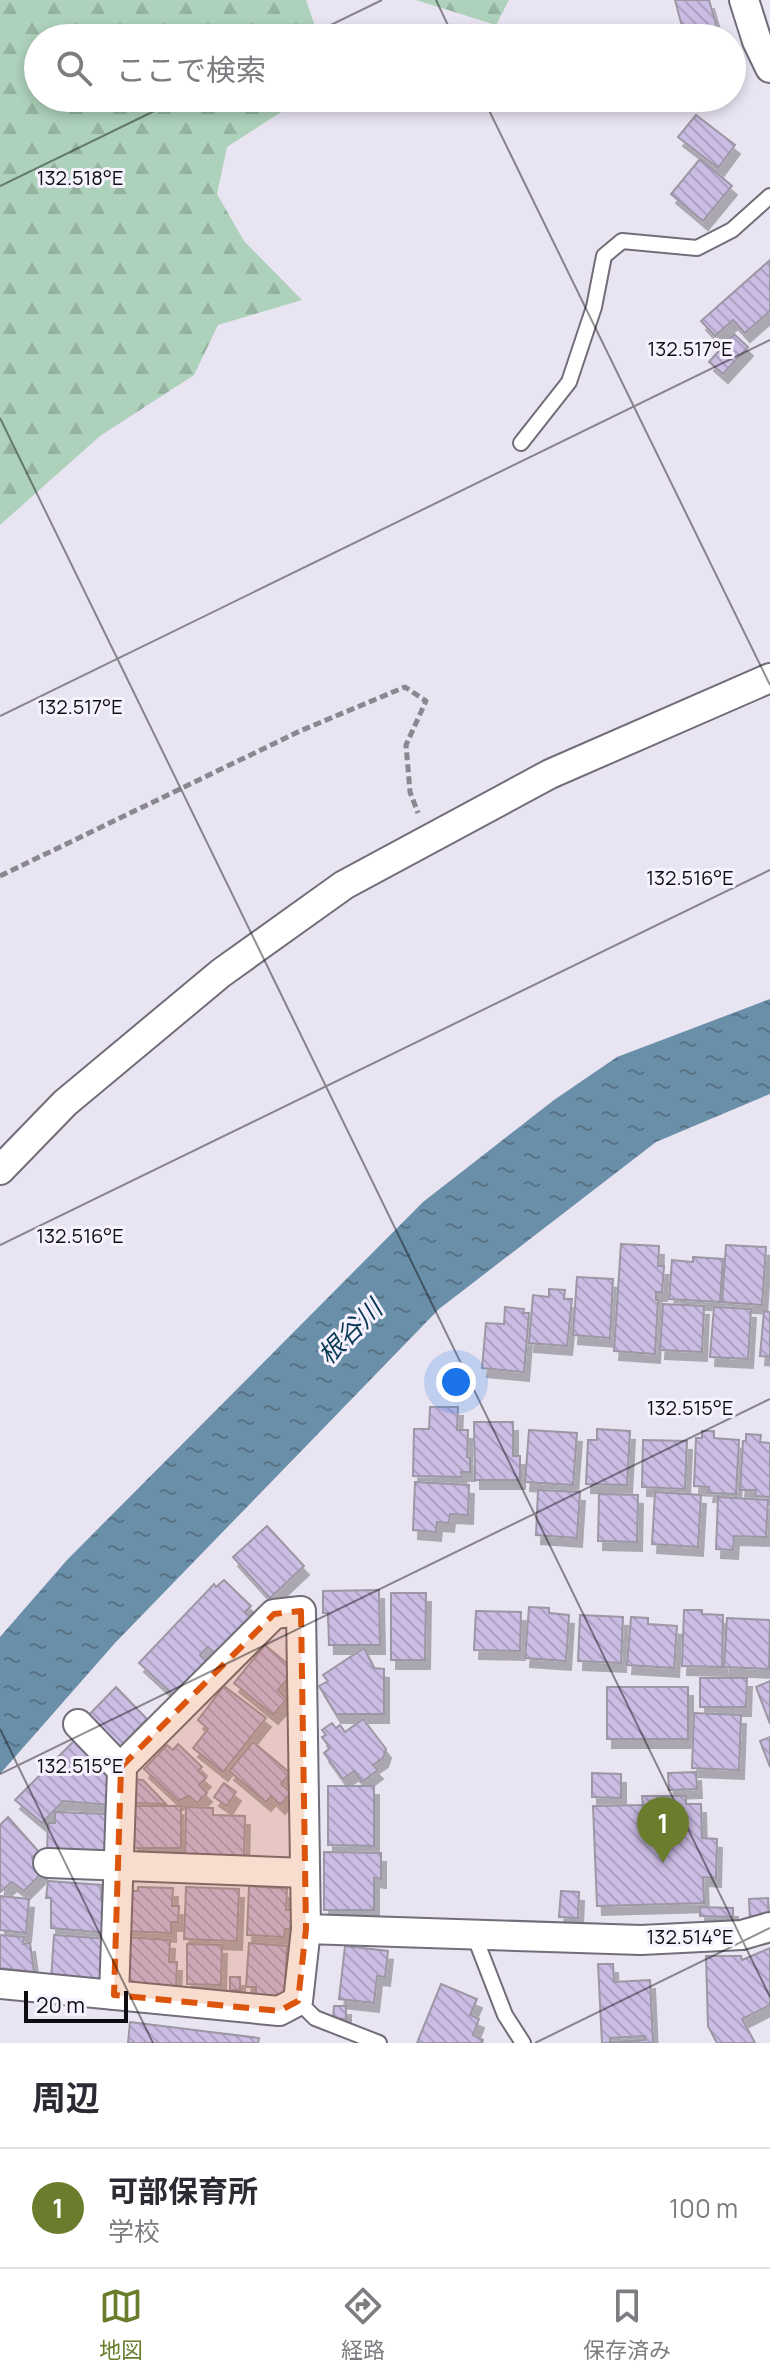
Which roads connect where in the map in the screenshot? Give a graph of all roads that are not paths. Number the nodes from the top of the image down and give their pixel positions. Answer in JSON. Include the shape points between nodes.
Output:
{"nodes":[{"id":1,"x":744,"y":0,"type":"edge"},
{"id":2,"x":770,"y":68,"type":"edge"},
{"id":3,"x":770,"y":196,"type":"edge"},
{"id":4,"x":521,"y":443,"type":"dead end"},
{"id":5,"x":770,"y":678,"type":"edge"},
{"id":6,"x":0,"y":1170,"type":"edge"},
{"id":7,"x":78,"y":1724,"type":"dead end"},
{"id":8,"x":121,"y":1767,"type":"junction"},
{"id":9,"x":48,"y":1863,"type":"dead end"},
{"id":10,"x":118,"y":1865,"type":"junction"},
{"id":11,"x":305,"y":1873,"type":"junction"},
{"id":12,"x":770,"y":1927,"type":"edge"},
{"id":13,"x":306,"y":1929,"type":"junction"},
{"id":14,"x":474,"y":1935,"type":"junction"},
{"id":15,"x":0,"y":1984,"type":"edge"},
{"id":16,"x":114,"y":1995,"type":"junction"},
{"id":17,"x":298,"y":2001,"type":"junction"},
{"id":18,"x":379,"y":2043,"type":"edge"},
{"id":19,"x":523,"y":2043,"type":"edge"}],
"edges":[{"from":1,"to":2,"type":"street"},
{"from":3,"to":4,"type":"lane","via":[[732,230],[697,248],[622,241],[604,256],[594,307],[569,382]]},
{"from":5,"to":6,"type":"street","via":[[550,774],[344,885],[221,973],[65,1103]]},
{"from":7,"to":8,"type":"street"},
{"from":8,"to":10,"type":"street"},
{"from":8,"to":11,"type":"street","via":[[274,1614],[301,1611]]},
{"from":9,"to":10,"type":"street"},
{"from":10,"to":11,"type":"street"},
{"from":10,"to":16,"type":"street"},
{"from":11,"to":13,"type":"street"},
{"from":12,"to":14,"type":"street","via":[[742,1935],[641,1940]]},
{"from":13,"to":14,"type":"street"},
{"from":13,"to":17,"type":"street"},
{"from":14,"to":19,"type":"lane","via":[[501,2007]]},
{"from":15,"to":16,"type":"street"},
{"from":16,"to":17,"type":"street","via":[[279,2011]]},
{"from":17,"to":18,"type":"lane","via":[[315,2018]]}]}
